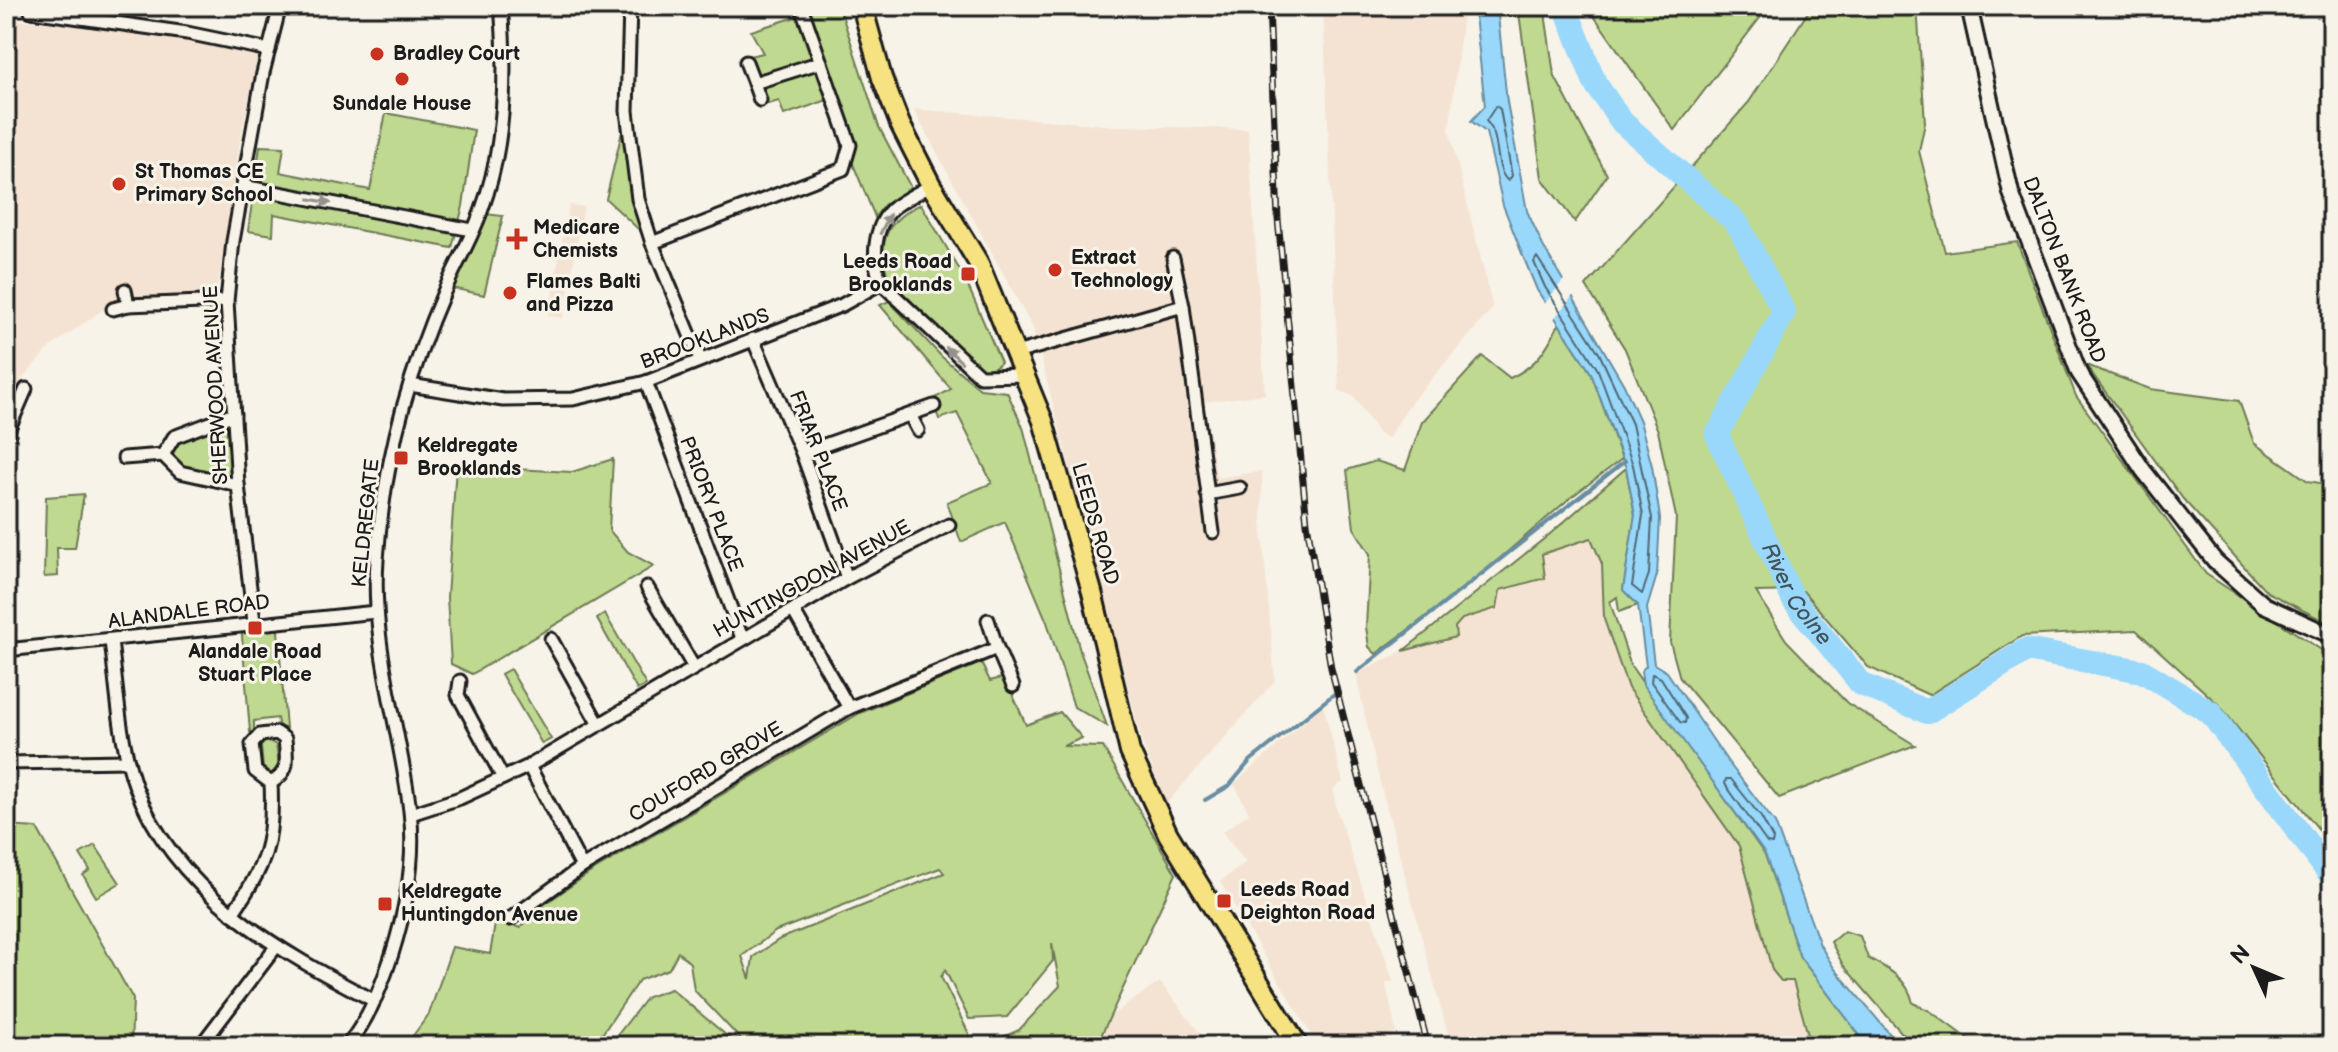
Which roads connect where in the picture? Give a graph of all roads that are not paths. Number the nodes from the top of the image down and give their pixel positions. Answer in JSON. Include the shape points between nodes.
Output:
{"nodes":[{"id":1,"x":280,"y":6,"type":"edge"},
{"id":2,"x":501,"y":6,"type":"edge"},
{"id":3,"x":630,"y":6,"type":"edge"},
{"id":4,"x":801,"y":6,"type":"edge"},
{"id":5,"x":862,"y":6,"type":"edge"},
{"id":6,"x":1969,"y":6,"type":"edge"},
{"id":7,"x":31,"y":11,"type":"dead end"},
{"id":8,"x":269,"y":50,"type":"junction"},
{"id":9,"x":746,"y":62,"type":"dead end"},
{"id":10,"x":821,"y":62,"type":"junction"},
{"id":11,"x":754,"y":83,"type":"junction"},
{"id":12,"x":760,"y":100,"type":"dead end"},
{"id":13,"x":931,"y":185,"type":"junction"},
{"id":14,"x":243,"y":186,"type":"junction"},
{"id":15,"x":472,"y":230,"type":"junction"},
{"id":16,"x":652,"y":243,"type":"junction"},
{"id":17,"x":1173,"y":258,"type":"dead end"},
{"id":18,"x":881,"y":283,"type":"junction"},
{"id":19,"x":125,"y":290,"type":"dead end"},
{"id":20,"x":227,"y":301,"type":"junction"},
{"id":21,"x":128,"y":305,"type":"junction"},
{"id":22,"x":1183,"y":306,"type":"junction"},
{"id":23,"x":113,"y":309,"type":"dead end"},
{"id":24,"x":753,"y":339,"type":"junction"},
{"id":25,"x":1016,"y":353,"type":"junction"},
{"id":26,"x":700,"y":359,"type":"junction"},
{"id":27,"x":1024,"y":375,"type":"junction"},
{"id":28,"x":646,"y":382,"type":"junction"},
{"id":29,"x":410,"y":385,"type":"junction"},
{"id":30,"x":26,"y":389,"type":"dead end"},
{"id":31,"x":934,"y":406,"type":"dead end"},
{"id":32,"x":234,"y":414,"type":"junction"},
{"id":33,"x":910,"y":415,"type":"junction"},
{"id":34,"x":918,"y":430,"type":"dead end"},
{"id":35,"x":6,"y":435,"type":"edge"},
{"id":36,"x":802,"y":453,"type":"junction"},
{"id":37,"x":163,"y":455,"type":"junction"},
{"id":38,"x":124,"y":458,"type":"dead end"},
{"id":39,"x":238,"y":485,"type":"junction"},
{"id":40,"x":1240,"y":488,"type":"dead end"},
{"id":41,"x":1207,"y":494,"type":"junction"},
{"id":42,"x":949,"y":525,"type":"dead end"},
{"id":43,"x":1213,"y":532,"type":"dead end"},
{"id":44,"x":847,"y":578,"type":"junction"},
{"id":45,"x":647,"y":587,"type":"dead end"},
{"id":46,"x":376,"y":612,"type":"junction"},
{"id":47,"x":794,"y":612,"type":"junction"},
{"id":48,"x":988,"y":620,"type":"dead end"},
{"id":49,"x":254,"y":622,"type":"junction"},
{"id":50,"x":2332,"y":636,"type":"edge"},
{"id":51,"x":742,"y":638,"type":"junction"},
{"id":52,"x":551,"y":639,"type":"dead end"},
{"id":53,"x":111,"y":641,"type":"junction"},
{"id":54,"x":997,"y":648,"type":"junction"},
{"id":55,"x":6,"y":650,"type":"edge"},
{"id":56,"x":693,"y":666,"type":"junction"},
{"id":57,"x":460,"y":681,"type":"dead end"},
{"id":58,"x":1013,"y":686,"type":"dead end"},
{"id":59,"x":849,"y":708,"type":"junction"},
{"id":60,"x":598,"y":723,"type":"junction"},
{"id":61,"x":128,"y":761,"type":"junction"},
{"id":62,"x":6,"y":763,"type":"edge"},
{"id":63,"x":529,"y":766,"type":"junction"},
{"id":64,"x":503,"y":778,"type":"junction"},
{"id":65,"x":271,"y":783,"type":"junction"},
{"id":66,"x":411,"y":814,"type":"junction"},
{"id":67,"x":582,"y":867,"type":"junction"},
{"id":68,"x":232,"y":914,"type":"junction"},
{"id":69,"x":510,"y":919,"type":"dead end"},
{"id":70,"x":275,"y":948,"type":"junction"},
{"id":71,"x":373,"y":1000,"type":"junction"},
{"id":72,"x":202,"y":1044,"type":"edge"},
{"id":73,"x":347,"y":1046,"type":"edge"},
{"id":74,"x":1298,"y":1046,"type":"edge"}],
"edges":[{"from":1,"to":8,"type":"street","name":"SHERWOOD AVENUE"},
{"from":2,"to":15,"type":"street","name":"KELDREGATE","via":[[500,127],[483,208]]},
{"from":3,"to":16,"type":"street","via":[[627,111],[638,199]]},
{"from":4,"to":10,"type":"street"},
{"from":5,"to":13,"type":"main road","name":"LEEDS ROAD","via":[[882,78]]},
{"from":6,"to":50,"type":"street","name":"DALTON BANK ROAD","via":[[2011,193],[2079,373],[2143,470],[2215,561],[2264,605]]},
{"from":7,"to":8,"type":"street"},
{"from":8,"to":14,"type":"street","name":"SHERWOOD AVENUE"},
{"from":9,"to":11,"type":"street"},
{"from":10,"to":11,"type":"street"},
{"from":10,"to":16,"type":"street","via":[[850,145],[843,169]]},
{"from":11,"to":12,"type":"street"},
{"from":18,"to":13,"type":"street","one_way":true,"via":[[875,252],[882,226],[893,209]]},
{"from":13,"to":25,"type":"main road","name":"LEEDS ROAD","via":[[978,262]]},
{"from":14,"to":15,"type":"street","one_way":true},
{"from":14,"to":20,"type":"street","name":"SHERWOOD AVENUE"},
{"from":15,"to":29,"type":"street","name":"KELDREGATE"},
{"from":16,"to":26,"type":"street"},
{"from":17,"to":22,"type":"street"},
{"from":18,"to":24,"type":"street","name":"BROOKLANDS","via":[[842,305]]},
{"from":27,"to":18,"type":"street","one_way":true,"via":[[980,376]]},
{"from":19,"to":21,"type":"street"},
{"from":20,"to":21,"type":"street"},
{"from":20,"to":32,"type":"street","name":"SHERWOOD AVENUE"},
{"from":21,"to":23,"type":"street"},
{"from":22,"to":25,"type":"street"},
{"from":22,"to":41,"type":"street"},
{"from":24,"to":26,"type":"street","name":"BROOKLANDS"},
{"from":24,"to":36,"type":"street","name":"FRIAR PLACE"},
{"from":25,"to":27,"type":"main road","name":"LEEDS ROAD"},
{"from":26,"to":28,"type":"street","name":"BROOKLANDS"},
{"from":27,"to":74,"type":"main road","name":"LEEDS ROAD","via":[[1043,421],[1092,592],[1130,752],[1168,834]]},
{"from":28,"to":29,"type":"street","name":"BROOKLANDS","via":[[573,399],[544,400],[481,398]]},
{"from":28,"to":51,"type":"street","name":"PRIORY PLACE"},
{"from":29,"to":46,"type":"street","name":"KELDREGATE","via":[[388,461]]},
{"from":30,"to":35,"type":"street"},
{"from":31,"to":33,"type":"street"},
{"from":32,"to":37,"type":"street","via":[[174,437]]},
{"from":32,"to":39,"type":"street","name":"SHERWOOD AVENUE"},
{"from":33,"to":34,"type":"street"},
{"from":33,"to":36,"type":"street"},
{"from":36,"to":44,"type":"street","name":"FRIAR PLACE"},
{"from":37,"to":38,"type":"street"},
{"from":37,"to":39,"type":"street","via":[[180,472]]},
{"from":39,"to":49,"type":"street","name":"SHERWOOD AVENUE"},
{"from":40,"to":41,"type":"street"},
{"from":41,"to":43,"type":"street"},
{"from":42,"to":44,"type":"street","name":"HUNTINGDON AVENUE"},
{"from":44,"to":47,"type":"street","name":"HUNTINGDON AVENUE"},
{"from":45,"to":56,"type":"street"},
{"from":46,"to":49,"type":"street","name":"ALANDALE ROAD"},
{"from":46,"to":66,"type":"street","name":"KELDREGATE"},
{"from":47,"to":51,"type":"street","name":"HUNTINGDON AVENUE"},
{"from":47,"to":59,"type":"street"},
{"from":48,"to":54,"type":"street"},
{"from":49,"to":53,"type":"street","name":"ALANDALE ROAD"},
{"from":51,"to":56,"type":"street","name":"HUNTINGDON AVENUE"},
{"from":52,"to":60,"type":"street"},
{"from":53,"to":55,"type":"street","name":"ALANDALE ROAD"},
{"from":53,"to":61,"type":"street"},
{"from":54,"to":58,"type":"street"},
{"from":54,"to":59,"type":"street","name":"COUFORD GROVE"},
{"from":56,"to":60,"type":"street","name":"HUNTINGDON AVENUE"},
{"from":57,"to":64,"type":"street","via":[[458,695]]},
{"from":59,"to":67,"type":"street","name":"COUFORD GROVE"},
{"from":60,"to":63,"type":"street","name":"HUNTINGDON AVENUE"},
{"from":61,"to":62,"type":"street"},
{"from":61,"to":68,"type":"street","via":[[136,788],[163,837]]},
{"from":63,"to":64,"type":"street","name":"HUNTINGDON AVENUE"},
{"from":63,"to":67,"type":"street"},
{"from":64,"to":66,"type":"street","name":"HUNTINGDON AVENUE"},
{"from":65,"to":65,"type":"street","via":[[255,771],[252,744],[260,735],[277,733],[285,739],[287,765]]},
{"from":65,"to":68,"type":"street","via":[[273,829],[256,879]]},
{"from":66,"to":71,"type":"street","name":"KELDREGATE","via":[[404,915]]},
{"from":67,"to":69,"type":"street","name":"COUFORD GROVE"},
{"from":68,"to":70,"type":"street"},
{"from":70,"to":71,"type":"street"},
{"from":70,"to":72,"type":"street"},
{"from":71,"to":73,"type":"street","name":"KELDREGATE"}]}
